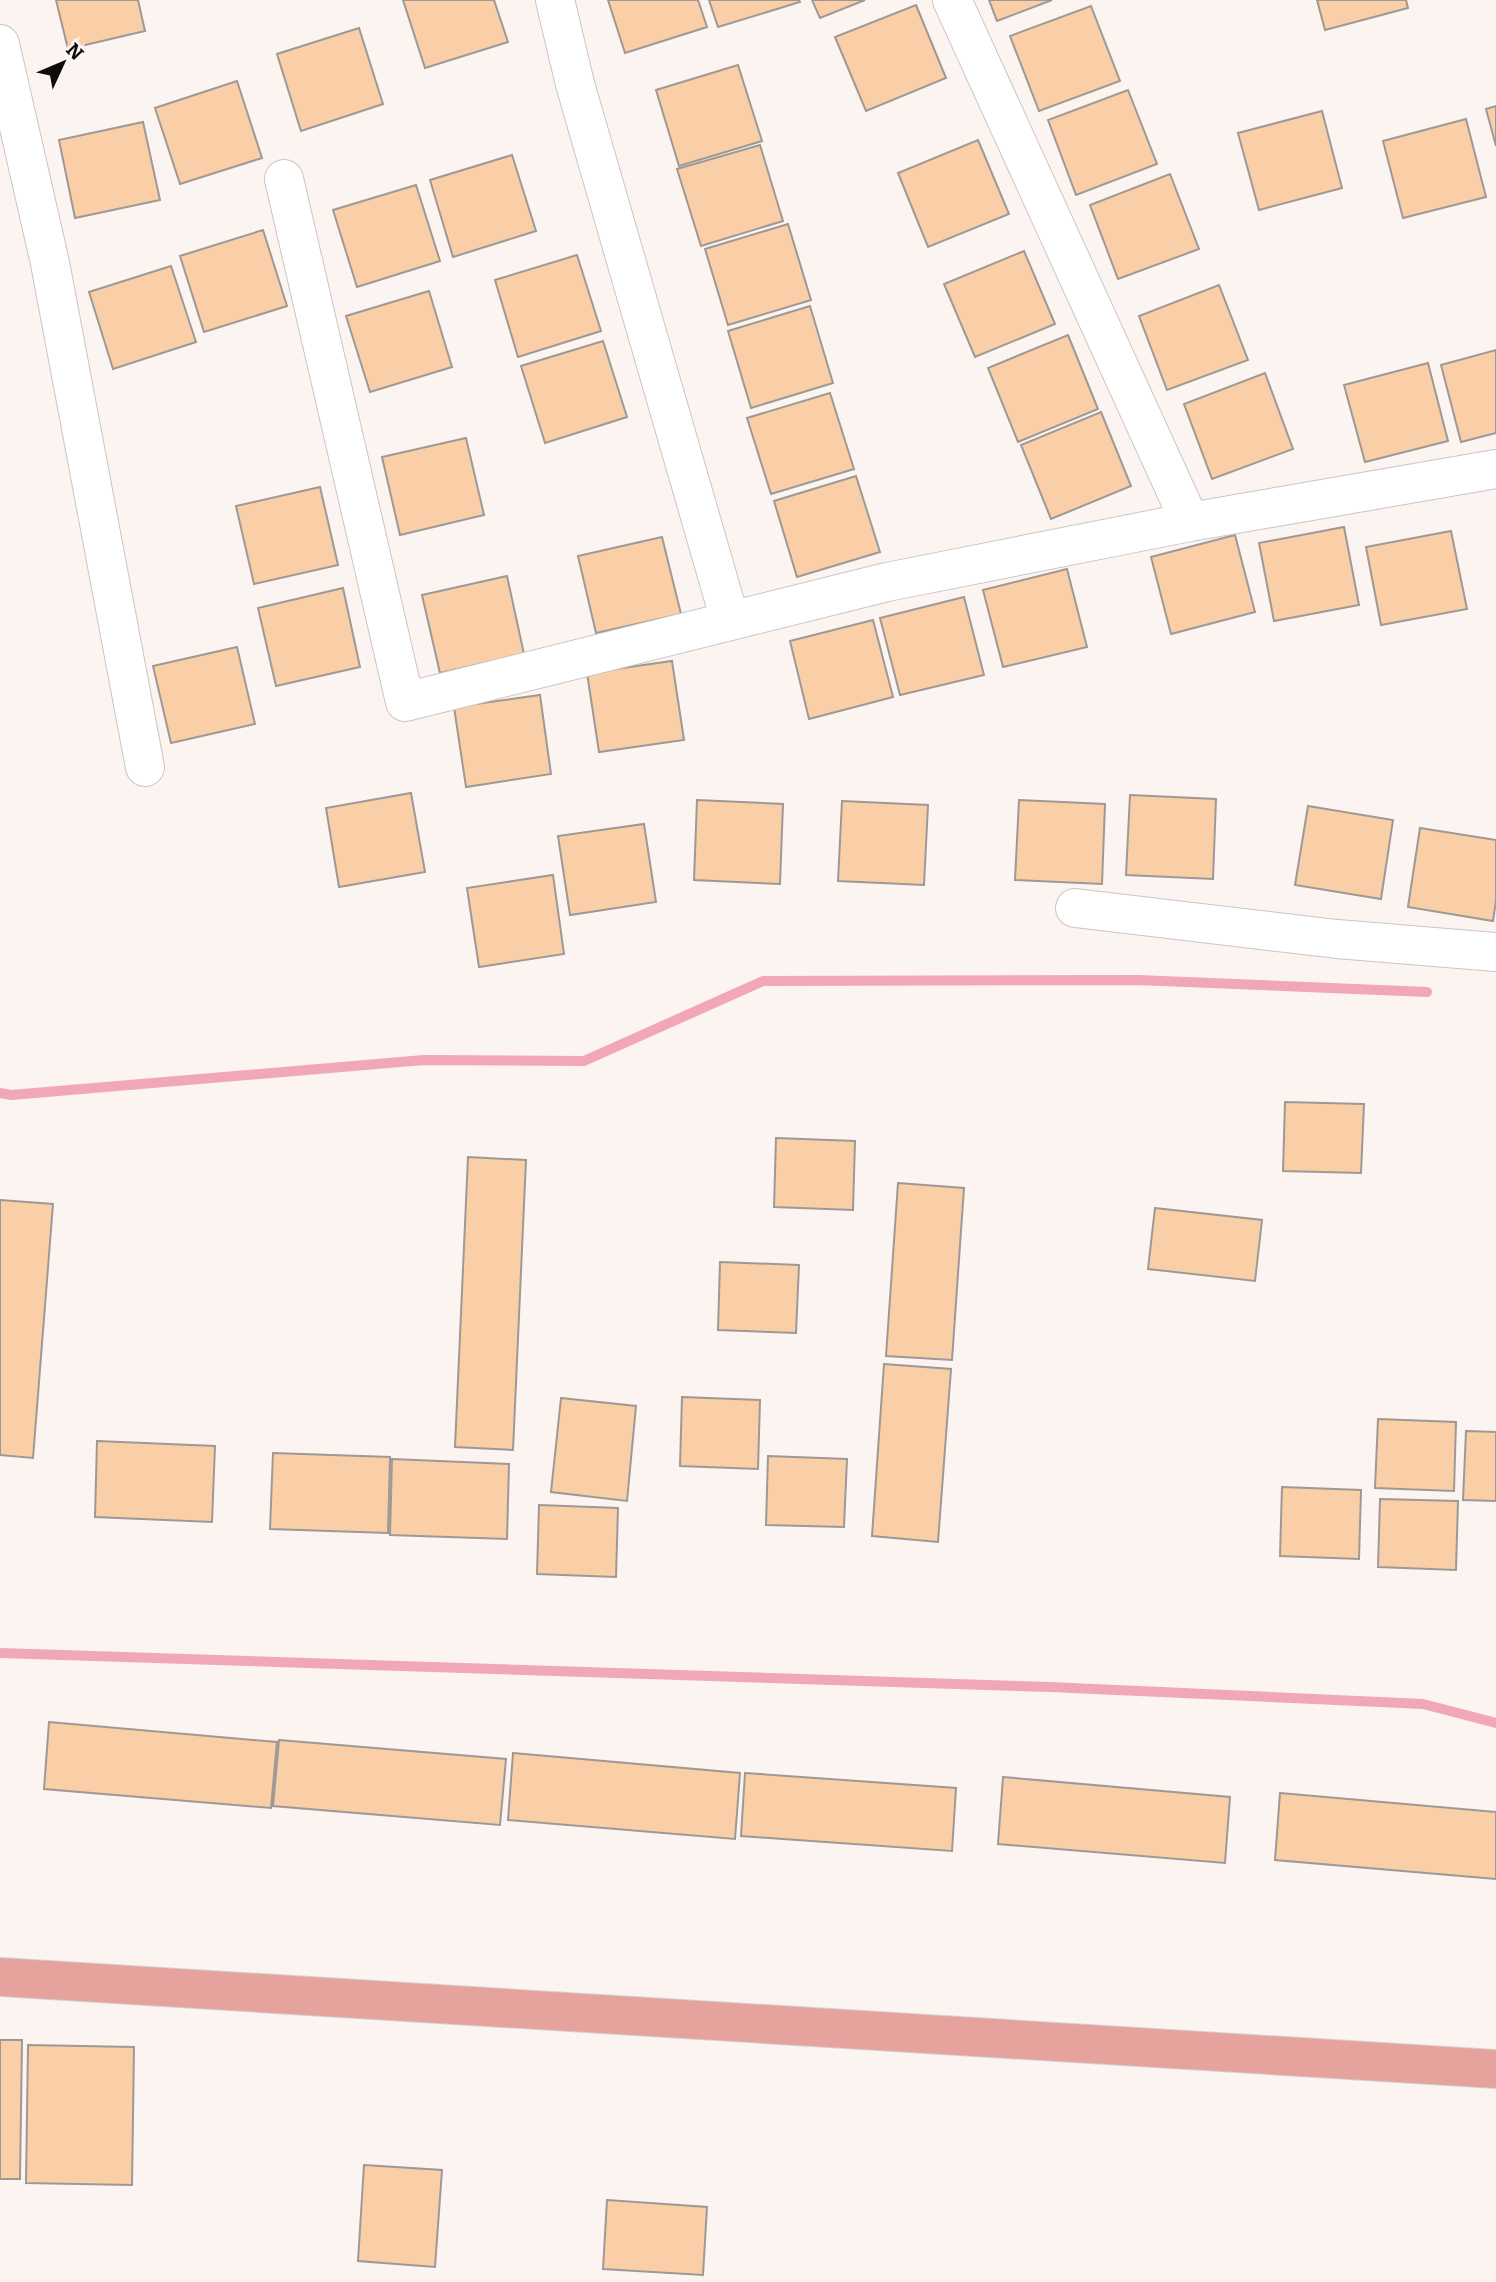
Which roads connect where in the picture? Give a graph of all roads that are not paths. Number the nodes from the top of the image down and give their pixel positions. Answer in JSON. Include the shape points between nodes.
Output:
{"nodes":[{"id":1,"x":555,"y":0,"type":"edge"},
{"id":2,"x":952,"y":0,"type":"edge"},
{"id":3,"x":0,"y":44,"type":"edge"},
{"id":4,"x":284,"y":179,"type":"dead end"},
{"id":5,"x":1496,"y":469,"type":"edge"},
{"id":6,"x":1190,"y":522,"type":"junction"},
{"id":7,"x":730,"y":620,"type":"junction"},
{"id":8,"x":145,"y":766,"type":"dead end"},
{"id":9,"x":1075,"y":908,"type":"dead end"},
{"id":10,"x":1496,"y":952,"type":"edge"},
{"id":11,"x":0,"y":1977,"type":"edge"},
{"id":12,"x":1496,"y":2069,"type":"edge"}],
"edges":[{"from":1,"to":7,"type":"street","via":[[575,84]]},
{"from":2,"to":6,"type":"street"},
{"from":3,"to":8,"type":"street","via":[[50,263]]},
{"from":4,"to":7,"type":"street","via":[[405,702]]},
{"from":5,"to":6,"type":"street"},
{"from":6,"to":7,"type":"street","via":[[887,582]]},
{"from":9,"to":10,"type":"street","via":[[1337,939]]},
{"from":11,"to":12,"type":"main road"}]}
